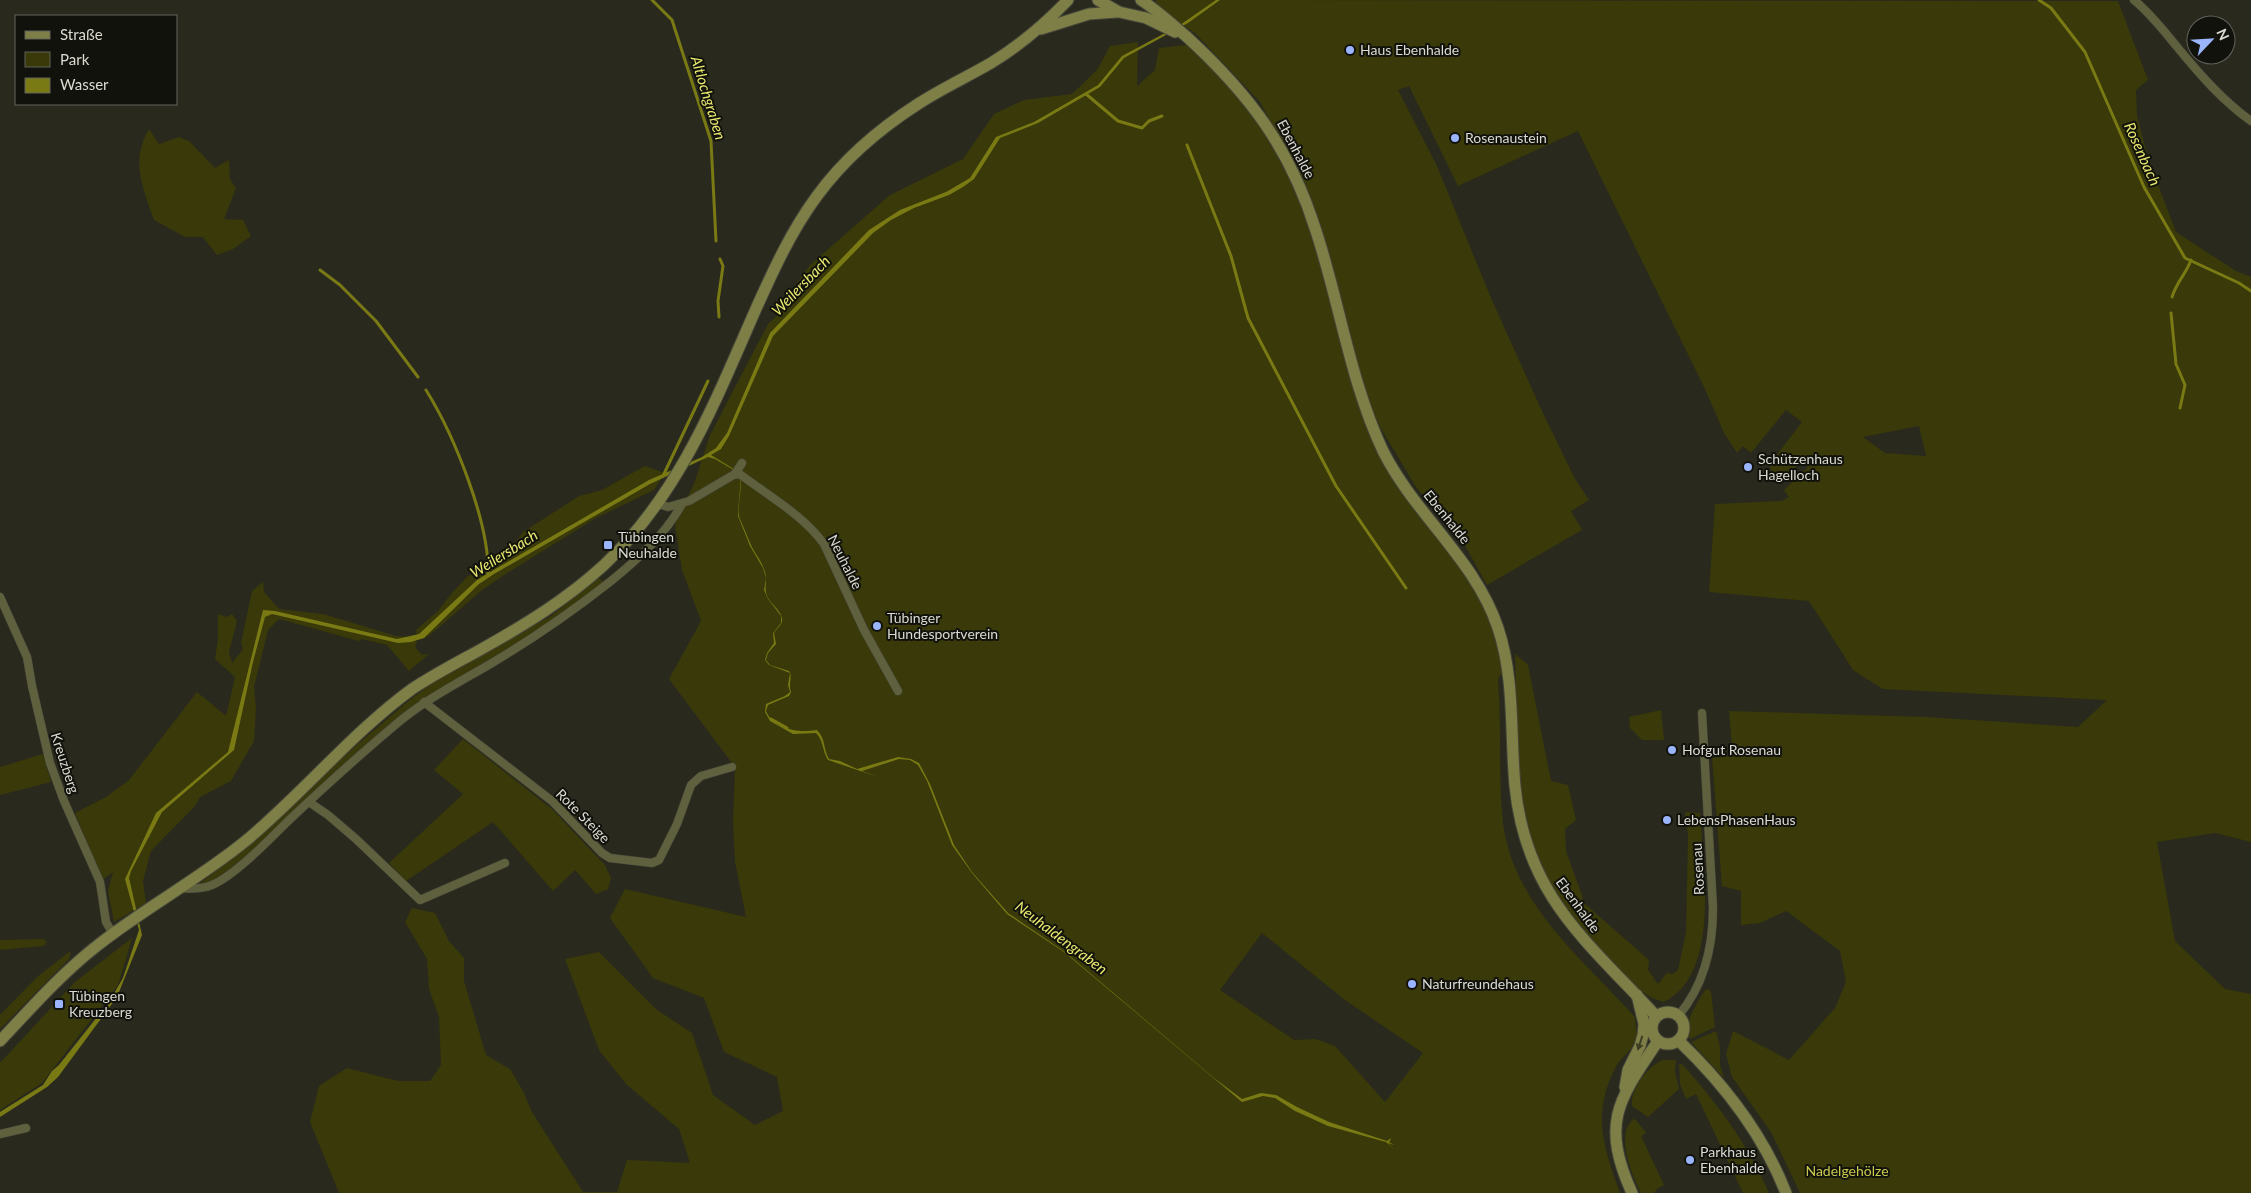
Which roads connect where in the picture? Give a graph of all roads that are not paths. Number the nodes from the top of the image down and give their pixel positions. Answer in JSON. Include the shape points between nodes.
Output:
{"nodes":[{"id":1,"x":1068,"y":0,"type":"edge"},
{"id":2,"x":1098,"y":0,"type":"edge"},
{"id":3,"x":1142,"y":0,"type":"edge"},
{"id":4,"x":2134,"y":0,"type":"edge"},
{"id":5,"x":1119,"y":12,"type":"junction"},
{"id":6,"x":1032,"y":33,"type":"junction"},
{"id":7,"x":1188,"y":39,"type":"junction"},
{"id":8,"x":2251,"y":121,"type":"edge"},
{"id":9,"x":742,"y":463,"type":"dead end"},
{"id":10,"x":735,"y":474,"type":"junction"},
{"id":11,"x":661,"y":501,"type":"junction"},
{"id":12,"x":682,"y":504,"type":"junction"},
{"id":13,"x":0,"y":597,"type":"edge"},
{"id":14,"x":898,"y":690,"type":"dead end"},
{"id":15,"x":424,"y":702,"type":"junction"},
{"id":16,"x":1702,"y":713,"type":"dead end"},
{"id":17,"x":732,"y":767,"type":"dead end"},
{"id":18,"x":309,"y":802,"type":"junction"},
{"id":19,"x":505,"y":863,"type":"dead end"},
{"id":20,"x":182,"y":888,"type":"junction"},
{"id":21,"x":113,"y":934,"type":"junction"},
{"id":22,"x":1637,"y":995,"type":"junction"},
{"id":23,"x":1679,"y":1015,"type":"junction"},
{"id":24,"x":1656,"y":1016,"type":"junction"},
{"id":25,"x":0,"y":1041,"type":"edge"},
{"id":26,"x":1658,"y":1041,"type":"junction"},
{"id":27,"x":1679,"y":1041,"type":"junction"},
{"id":28,"x":1625,"y":1090,"type":"junction"},
{"id":29,"x":26,"y":1128,"type":"dead end"},
{"id":30,"x":0,"y":1134,"type":"edge"},
{"id":31,"x":1632,"y":1193,"type":"edge"},
{"id":32,"x":1786,"y":1193,"type":"edge"}],
"edges":[{"from":1,"to":6,"type":"street"},
{"from":2,"to":5,"type":"street","name":"Ebenhalde"},
{"from":3,"to":7,"type":"street","name":"Ebenhalde"},
{"from":4,"to":8,"type":"street","via":[[2213,88]]},
{"from":5,"to":6,"type":"street","via":[[1071,18]]},
{"from":5,"to":7,"type":"street","name":"Ebenhalde","via":[[1146,18]]},
{"from":6,"to":11,"type":"street","via":[[996,60],[901,116],[865,144],[833,176],[804,214],[779,260],[699,436]]},
{"from":7,"to":22,"type":"street","name":"Ebenhalde","via":[[1222,70],[1248,100],[1292,169],[1317,232],[1354,375],[1378,439],[1403,485],[1474,576],[1498,627],[1509,680],[1518,804],[1525,840],[1534,864],[1544,887],[1567,921]]},
{"from":9,"to":10,"type":"street"},
{"from":10,"to":12,"type":"street"},
{"from":10,"to":14,"type":"street","name":"Neuhalde","via":[[741,475],[819,536],[864,630]]},
{"from":11,"to":12,"type":"street","via":[[668,507]]},
{"from":11,"to":20,"type":"street","via":[[622,548],[578,588],[401,698],[363,729],[264,825]]},
{"from":12,"to":15,"type":"street","via":[[672,521],[635,561],[573,610],[494,662]]},
{"from":13,"to":21,"type":"street","name":"Kreuzberg","via":[[27,657],[50,763],[100,882],[106,922]]},
{"from":15,"to":17,"type":"street","name":"Rote Steige","via":[[552,801],[610,858],[652,863],[658,860],[692,785],[700,776]]},
{"from":15,"to":18,"type":"street"},
{"from":16,"to":23,"type":"street","name":"Rosenau","via":[[1712,934],[1705,970]]},
{"from":18,"to":19,"type":"street","via":[[356,839],[420,900]]},
{"from":18,"to":20,"type":"street","via":[[222,879],[204,888]]},
{"from":20,"to":21,"type":"street"},
{"from":21,"to":25,"type":"street","via":[[71,968]]},
{"from":22,"to":24,"type":"street","name":"Ebenhalde"},
{"from":22,"to":28,"type":"street","one_way":true,"via":[[1644,1024],[1643,1035],[1628,1070]]},
{"from":23,"to":24,"type":"street","via":[[1666,1012]]},
{"from":23,"to":27,"type":"street","via":[[1685,1028]]},
{"from":24,"to":26,"type":"street","via":[[1652,1027]]},
{"from":26,"to":27,"type":"street","via":[[1667,1044]]},
{"from":26,"to":28,"type":"street"},
{"from":27,"to":32,"type":"street","via":[[1717,1081],[1745,1118],[1768,1154]]},
{"from":28,"to":31,"type":"street","via":[[1617,1112],[1617,1152]]},
{"from":29,"to":30,"type":"street"}]}
